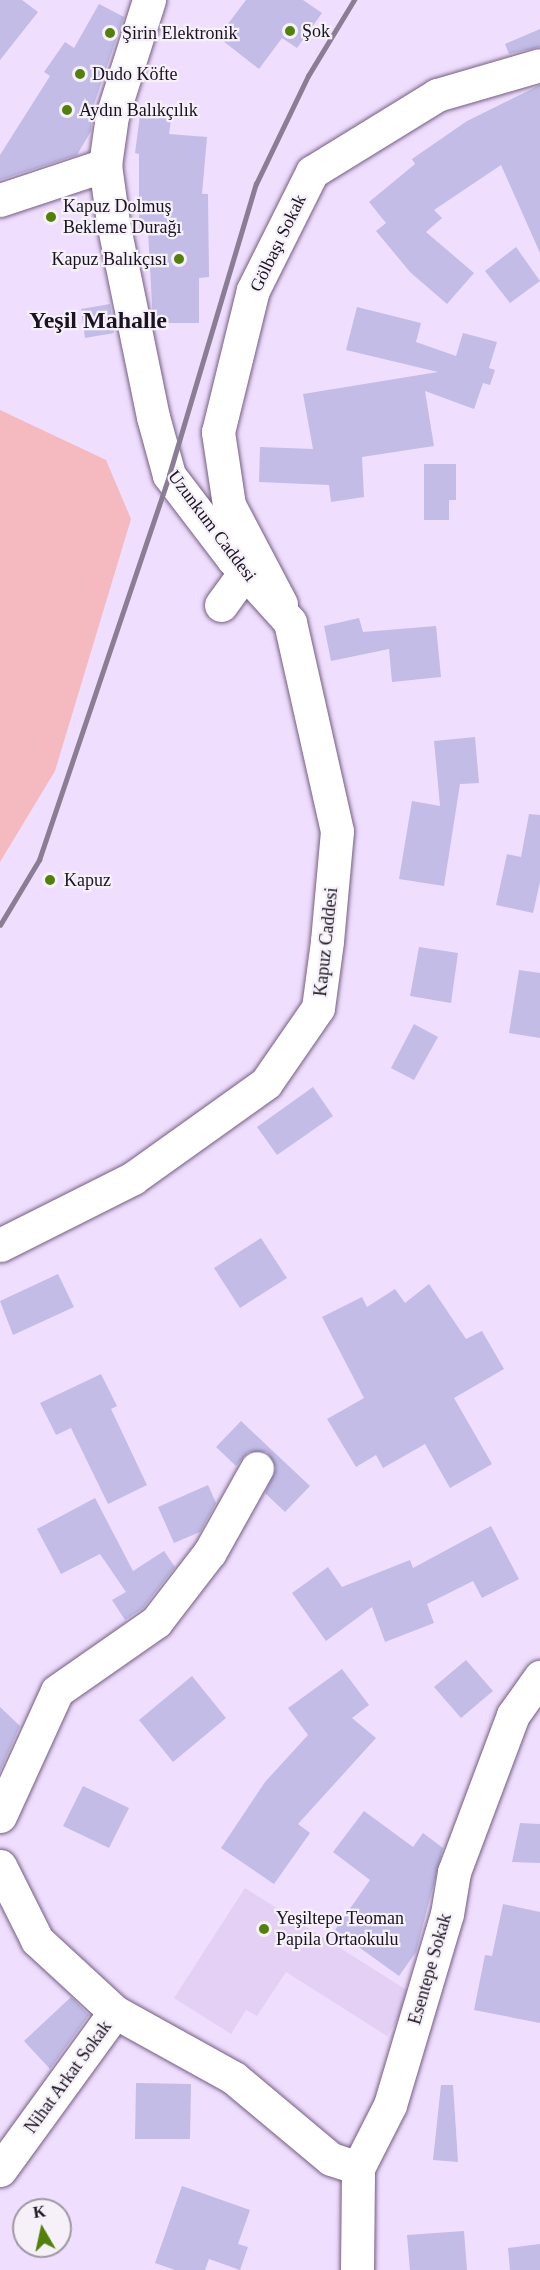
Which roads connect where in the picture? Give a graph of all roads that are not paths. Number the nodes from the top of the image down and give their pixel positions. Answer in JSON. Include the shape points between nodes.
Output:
{"nodes":[{"id":1,"x":149,"y":0,"type":"edge"},
{"id":2,"x":540,"y":65,"type":"edge"},
{"id":3,"x":105,"y":165,"type":"junction"},
{"id":4,"x":0,"y":200,"type":"edge"},
{"id":5,"x":245,"y":572,"type":"junction"},
{"id":6,"x":221,"y":605,"type":"dead end"},
{"id":7,"x":290,"y":622,"type":"junction"},
{"id":8,"x":0,"y":1245,"type":"edge"},
{"id":9,"x":256,"y":1468,"type":"dead end"},
{"id":10,"x":540,"y":1677,"type":"edge"},
{"id":11,"x":0,"y":1816,"type":"edge"},
{"id":12,"x":0,"y":1866,"type":"edge"},
{"id":13,"x":115,"y":2012,"type":"junction"},
{"id":14,"x":358,"y":2168,"type":"junction"},
{"id":15,"x":0,"y":2170,"type":"edge"},
{"id":16,"x":357,"y":2270,"type":"edge"}],
"edges":[{"from":1,"to":3,"type":"street","name":"Uzunkum Caddesi","via":[[112,116]]},
{"from":2,"to":7,"type":"street","name":"Gölbaşı Sokak","via":[[437,95],[312,172],[253,290],[218,432],[230,505]]},
{"from":3,"to":4,"type":"street"},
{"from":3,"to":5,"type":"street","name":"Uzunkum Caddesi","via":[[150,406],[169,475]]},
{"from":5,"to":6,"type":"street"},
{"from":5,"to":7,"type":"street","name":"Uzunkum Caddesi"},
{"from":7,"to":8,"type":"street","name":"Kapuz Caddesi","via":[[337,831],[318,1008],[266,1083],[133,1178]]},
{"from":9,"to":11,"type":"street","via":[[210,1552],[156,1622],[57,1691]]},
{"from":10,"to":14,"type":"street","name":"Esentepe Sokak","via":[[513,1715],[453,1872],[447,1914],[390,2105]]},
{"from":12,"to":13,"type":"street","name":"Nihat Arkat Sokak","via":[[37,1940]]},
{"from":13,"to":14,"type":"street","name":"Nihat Arkat Sokak","via":[[234,2078],[332,2158]]},
{"from":13,"to":15,"type":"street","name":"Nihat Arkat Sokak"},
{"from":14,"to":16,"type":"street","name":"Esentepe Sokak"}]}
